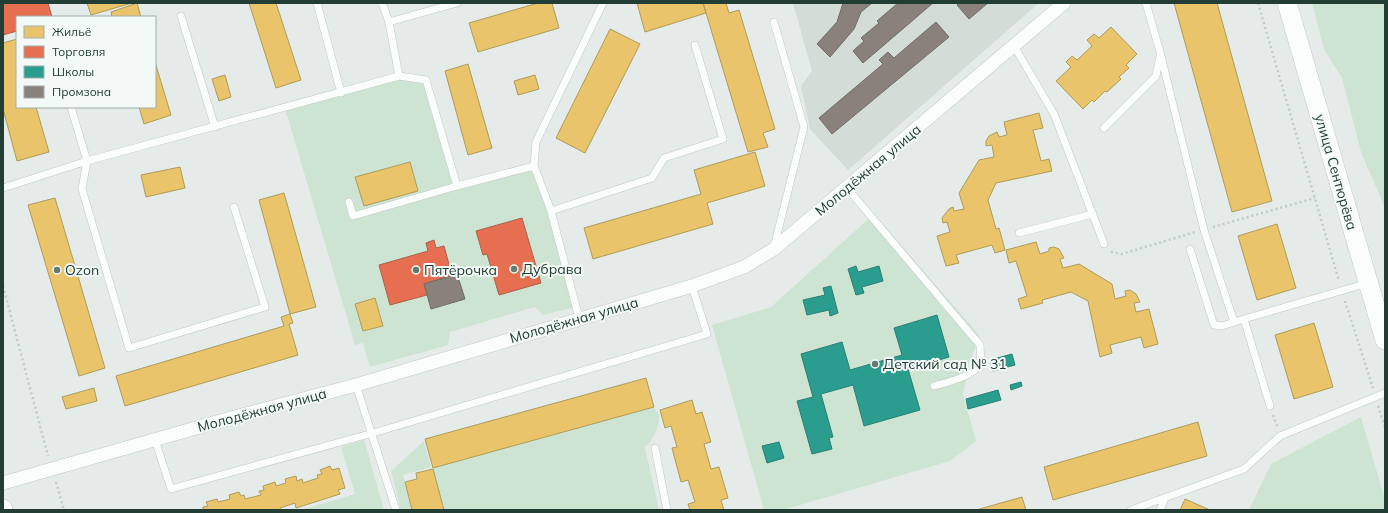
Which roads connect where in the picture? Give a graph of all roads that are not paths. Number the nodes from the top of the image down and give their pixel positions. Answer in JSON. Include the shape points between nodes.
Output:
{"nodes":[{"id":1,"x":317,"y":3,"type":"edge"},
{"id":2,"x":382,"y":3,"type":"edge"},
{"id":3,"x":457,"y":3,"type":"edge"},
{"id":4,"x":603,"y":3,"type":"edge"},
{"id":5,"x":1064,"y":3,"type":"edge"},
{"id":6,"x":1146,"y":3,"type":"edge"},
{"id":7,"x":1287,"y":3,"type":"edge"},
{"id":8,"x":181,"y":16,"type":"dead end"},
{"id":9,"x":389,"y":22,"type":"junction"},
{"id":10,"x":774,"y":22,"type":"dead end"},
{"id":11,"x":695,"y":45,"type":"dead end"},
{"id":12,"x":1014,"y":46,"type":"junction"},
{"id":13,"x":1160,"y":52,"type":"junction"},
{"id":14,"x":399,"y":76,"type":"junction"},
{"id":15,"x":341,"y":93,"type":"junction"},
{"id":16,"x":71,"y":108,"type":"edge"},
{"id":17,"x":215,"y":127,"type":"junction"},
{"id":18,"x":1104,"y":128,"type":"dead end"},
{"id":19,"x":87,"y":161,"type":"junction"},
{"id":20,"x":534,"y":166,"type":"junction"},
{"id":21,"x":457,"y":186,"type":"junction"},
{"id":22,"x":3,"y":188,"type":"edge"},
{"id":23,"x":846,"y":188,"type":"junction"},
{"id":24,"x":349,"y":202,"type":"dead end"},
{"id":25,"x":234,"y":207,"type":"dead end"},
{"id":26,"x":551,"y":211,"type":"junction"},
{"id":27,"x":1093,"y":214,"type":"junction"},
{"id":28,"x":1019,"y":233,"type":"dead end"},
{"id":29,"x":1104,"y":244,"type":"dead end"},
{"id":30,"x":1190,"y":248,"type":"dead end"},
{"id":31,"x":774,"y":249,"type":"junction"},
{"id":32,"x":1368,"y":283,"type":"junction"},
{"id":33,"x":692,"y":286,"type":"junction"},
{"id":34,"x":579,"y":318,"type":"junction"},
{"id":35,"x":1244,"y":319,"type":"junction"},
{"id":36,"x":1234,"y":322,"type":"junction"},
{"id":37,"x":1385,"y":340,"type":"edge"},
{"id":38,"x":356,"y":385,"type":"junction"},
{"id":39,"x":934,"y":386,"type":"dead end"},
{"id":40,"x":1385,"y":393,"type":"edge"},
{"id":41,"x":1270,"y":406,"type":"road end"},
{"id":42,"x":373,"y":433,"type":"junction"},
{"id":43,"x":155,"y":440,"type":"junction"},
{"id":44,"x":655,"y":448,"type":"dead end"},
{"id":45,"x":3,"y":483,"type":"edge"},
{"id":46,"x":1165,"y":498,"type":"junction"},
{"id":47,"x":396,"y":510,"type":"edge"},
{"id":48,"x":667,"y":510,"type":"edge"},
{"id":49,"x":1131,"y":510,"type":"edge"},
{"id":50,"x":1160,"y":510,"type":"edge"}],
"edges":[{"from":1,"to":15,"type":"lane"},
{"from":2,"to":9,"type":"lane"},
{"from":3,"to":9,"type":"lane"},
{"from":4,"to":20,"type":"lane","via":[[536,142]]},
{"from":5,"to":12,"type":"street","name":"Молодёжная улица"},
{"from":6,"to":13,"type":"lane"},
{"from":7,"to":32,"type":"main road","name":"улица Сентюрёва"},
{"from":8,"to":17,"type":"lane"},
{"from":9,"to":14,"type":"lane"},
{"from":10,"to":31,"type":"lane","via":[[804,127]]},
{"from":11,"to":26,"type":"lane","via":[[723,139],[664,158],[652,178]]},
{"from":12,"to":23,"type":"street","name":"Молодёжная улица"},
{"from":12,"to":27,"type":"lane","via":[[1054,114]]},
{"from":13,"to":18,"type":"lane","via":[[1156,76]]},
{"from":13,"to":36,"type":"lane","via":[[1204,230]]},
{"from":14,"to":15,"type":"lane"},
{"from":14,"to":21,"type":"lane","via":[[426,80]]},
{"from":15,"to":17,"type":"lane"},
{"from":16,"to":19,"type":"lane"},
{"from":17,"to":19,"type":"lane"},
{"from":19,"to":22,"type":"lane"},
{"from":19,"to":25,"type":"lane","via":[[82,189],[129,348],[265,307]]},
{"from":20,"to":21,"type":"lane"},
{"from":20,"to":26,"type":"lane"},
{"from":21,"to":24,"type":"lane","via":[[353,216]]},
{"from":23,"to":31,"type":"street","name":"Молодёжная улица"},
{"from":23,"to":39,"type":"lane","via":[[980,345],[981,364],[976,369],[961,378]]},
{"from":26,"to":34,"type":"lane"},
{"from":27,"to":28,"type":"lane"},
{"from":27,"to":29,"type":"lane"},
{"from":30,"to":36,"type":"lane","via":[[1214,325],[1222,326]]},
{"from":31,"to":33,"type":"street","name":"Молодёжная улица","via":[[744,267]]},
{"from":32,"to":35,"type":"lane"},
{"from":32,"to":37,"type":"main road","name":"улица Сентюрёва"},
{"from":33,"to":34,"type":"street","name":"Молодёжная улица"},
{"from":33,"to":42,"type":"lane","via":[[707,334]]},
{"from":34,"to":38,"type":"street","name":"Молодёжная улица"},
{"from":35,"to":36,"type":"lane"},
{"from":35,"to":41,"type":"lane"},
{"from":38,"to":42,"type":"lane"},
{"from":38,"to":43,"type":"street","name":"Молодёжная улица"},
{"from":40,"to":46,"type":"lane","via":[[1280,436],[1244,469]]},
{"from":42,"to":43,"type":"lane","via":[[170,489]]},
{"from":42,"to":47,"type":"lane"},
{"from":43,"to":45,"type":"street","name":"Молодёжная улица"},
{"from":44,"to":48,"type":"lane"},
{"from":46,"to":49,"type":"lane"},
{"from":46,"to":50,"type":"lane"}]}
